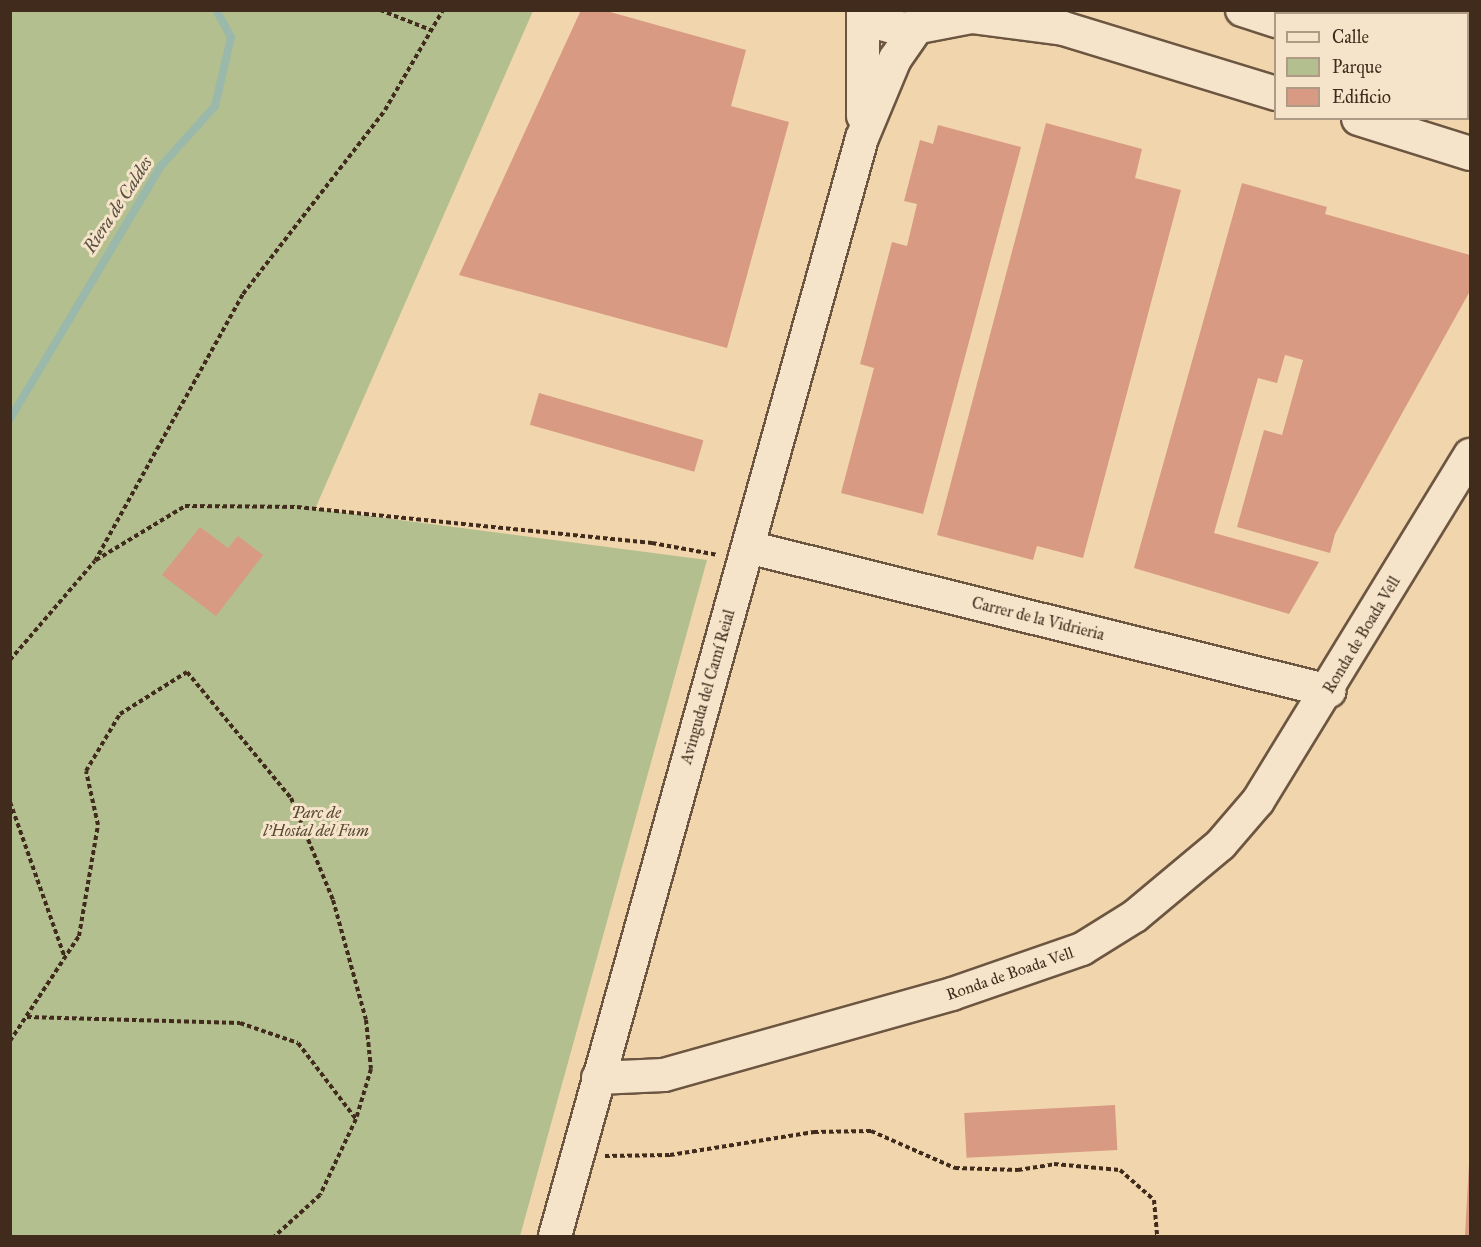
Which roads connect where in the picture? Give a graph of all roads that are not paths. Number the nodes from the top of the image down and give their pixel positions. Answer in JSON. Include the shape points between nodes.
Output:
{"nodes":[{"id":1,"x":865,"y":10,"type":"edge"},
{"id":2,"x":1035,"y":10,"type":"edge"},
{"id":3,"x":1242,"y":10,"type":"edge"},
{"id":4,"x":937,"y":20,"type":"edge"},
{"id":5,"x":1274,"y":21,"type":"edge"},
{"id":6,"x":1063,"y":28,"type":"junction"},
{"id":7,"x":1274,"y":93,"type":"edge"},
{"id":8,"x":1364,"y":120,"type":"edge"},
{"id":9,"x":862,"y":138,"type":"junction"},
{"id":10,"x":1470,"y":153,"type":"edge"},
{"id":11,"x":1470,"y":455,"type":"edge"},
{"id":12,"x":746,"y":554,"type":"junction"},
{"id":13,"x":1329,"y":691,"type":"junction"},
{"id":14,"x":598,"y":1078,"type":"junction"},
{"id":15,"x":555,"y":1236,"type":"edge"}],
"edges":[{"from":1,"to":4,"type":"main road","via":[[881,23]]},
{"from":1,"to":9,"type":"street","name":"Avinguda del Camí Reial"},
{"from":2,"to":6,"type":"main road"},
{"from":3,"to":5,"type":"street"},
{"from":4,"to":6,"type":"main road","via":[[991,16]]},
{"from":4,"to":9,"type":"street","name":"Avinguda del Camí Reial","via":[[895,59]]},
{"from":6,"to":7,"type":"main road"},
{"from":8,"to":10,"type":"main road"},
{"from":9,"to":12,"type":"street","name":"Avinguda del Camí Reial"},
{"from":11,"to":13,"type":"street","name":"Ronda de Boada Vell"},
{"from":12,"to":13,"type":"street","name":"Carrer de la Vidrieria"},
{"from":12,"to":14,"type":"street","name":"Avinguda del Camí Reial"},
{"from":13,"to":14,"type":"street","name":"Ronda de Boada Vell","via":[[1258,801],[1221,844],[1135,916],[1082,949],[952,994],[664,1075]]},
{"from":14,"to":15,"type":"street","name":"Avinguda del Camí Reial"}]}
